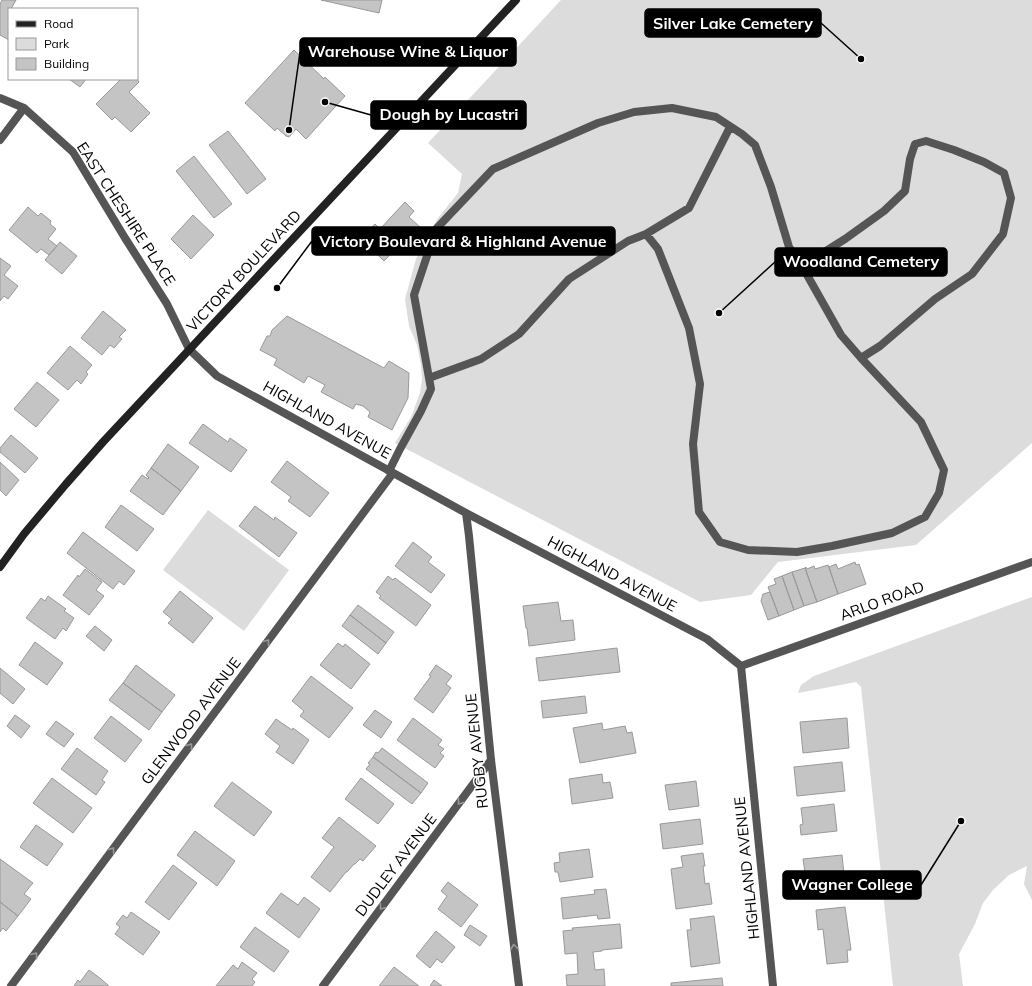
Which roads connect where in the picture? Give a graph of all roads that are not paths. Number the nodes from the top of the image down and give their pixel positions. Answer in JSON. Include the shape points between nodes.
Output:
{"nodes":[{"id":1,"x":516,"y":0,"type":"edge"},
{"id":2,"x":0,"y":98,"type":"edge"},
{"id":3,"x":24,"y":108,"type":"junction"},
{"id":4,"x":730,"y":127,"type":"junction"},
{"id":5,"x":0,"y":140,"type":"edge"},
{"id":6,"x":646,"y":234,"type":"junction"},
{"id":7,"x":802,"y":266,"type":"junction"},
{"id":8,"x":189,"y":349,"type":"junction"},
{"id":9,"x":861,"y":358,"type":"junction"},
{"id":10,"x":429,"y":378,"type":"junction"},
{"id":11,"x":391,"y":472,"type":"junction"},
{"id":12,"x":466,"y":513,"type":"junction"},
{"id":13,"x":1032,"y":562,"type":"edge"},
{"id":14,"x":0,"y":567,"type":"edge"},
{"id":15,"x":741,"y":666,"type":"junction"},
{"id":16,"x":491,"y":760,"type":"junction"},
{"id":17,"x":11,"y":986,"type":"edge"},
{"id":18,"x":323,"y":986,"type":"edge"},
{"id":19,"x":519,"y":986,"type":"edge"},
{"id":20,"x":773,"y":986,"type":"edge"}],
"edges":[{"from":1,"to":8,"type":"main road","name":"VICTORY BOULEVARD"},
{"from":2,"to":3,"type":"street","name":"EAST CHESHIRE PLACE"},
{"from":3,"to":5,"type":"street"},
{"from":3,"to":8,"type":"street","name":"EAST CHESHIRE PLACE","via":[[73,152],[167,304]]},
{"from":4,"to":6,"type":"street","via":[[689,208]]},
{"from":4,"to":7,"type":"street","name":"GLENWOOD AVENUE","via":[[755,145],[789,247]]},
{"from":4,"to":10,"type":"street","name":"GLENWOOD AVENUE","via":[[716,118],[672,108],[634,112],[598,123],[493,169],[436,229],[414,295]]},
{"from":6,"to":9,"type":"street","name":"GLENWOOD AVENUE","via":[[658,249],[689,328],[700,384],[693,444],[699,512],[720,542],[748,550],[797,552],[892,533],[924,517],[939,493],[944,470],[921,422]]},
{"from":6,"to":10,"type":"street","via":[[628,241],[569,279],[518,334],[482,359]]},
{"from":7,"to":9,"type":"street","name":"GLENWOOD AVENUE","via":[[841,334]]},
{"from":7,"to":9,"type":"street","via":[[884,211],[905,191],[914,144],[926,141],[954,150],[1004,173],[1011,198],[1003,234],[972,274],[935,299],[880,346]]},
{"from":8,"to":11,"type":"street","name":"HIGHLAND AVENUE","via":[[217,376]]},
{"from":8,"to":14,"type":"main road","name":"VICTORY BOULEVARD","via":[[66,484]]},
{"from":10,"to":11,"type":"street","name":"GLENWOOD AVENUE","via":[[431,389],[397,454]]},
{"from":11,"to":12,"type":"street","name":"HIGHLAND AVENUE"},
{"from":17,"to":11,"type":"street","name":"GLENWOOD AVENUE","one_way":true},
{"from":12,"to":15,"type":"street","name":"HIGHLAND AVENUE","via":[[707,639]]},
{"from":12,"to":16,"type":"street","name":"RUGBY AVENUE"},
{"from":13,"to":15,"type":"street","name":"ARLO ROAD"},
{"from":15,"to":20,"type":"street","name":"HIGHLAND AVENUE"},
{"from":16,"to":18,"type":"street","name":"DUDLEY AVENUE","one_way":true},
{"from":19,"to":16,"type":"street","name":"RUGBY AVENUE","one_way":true}]}
